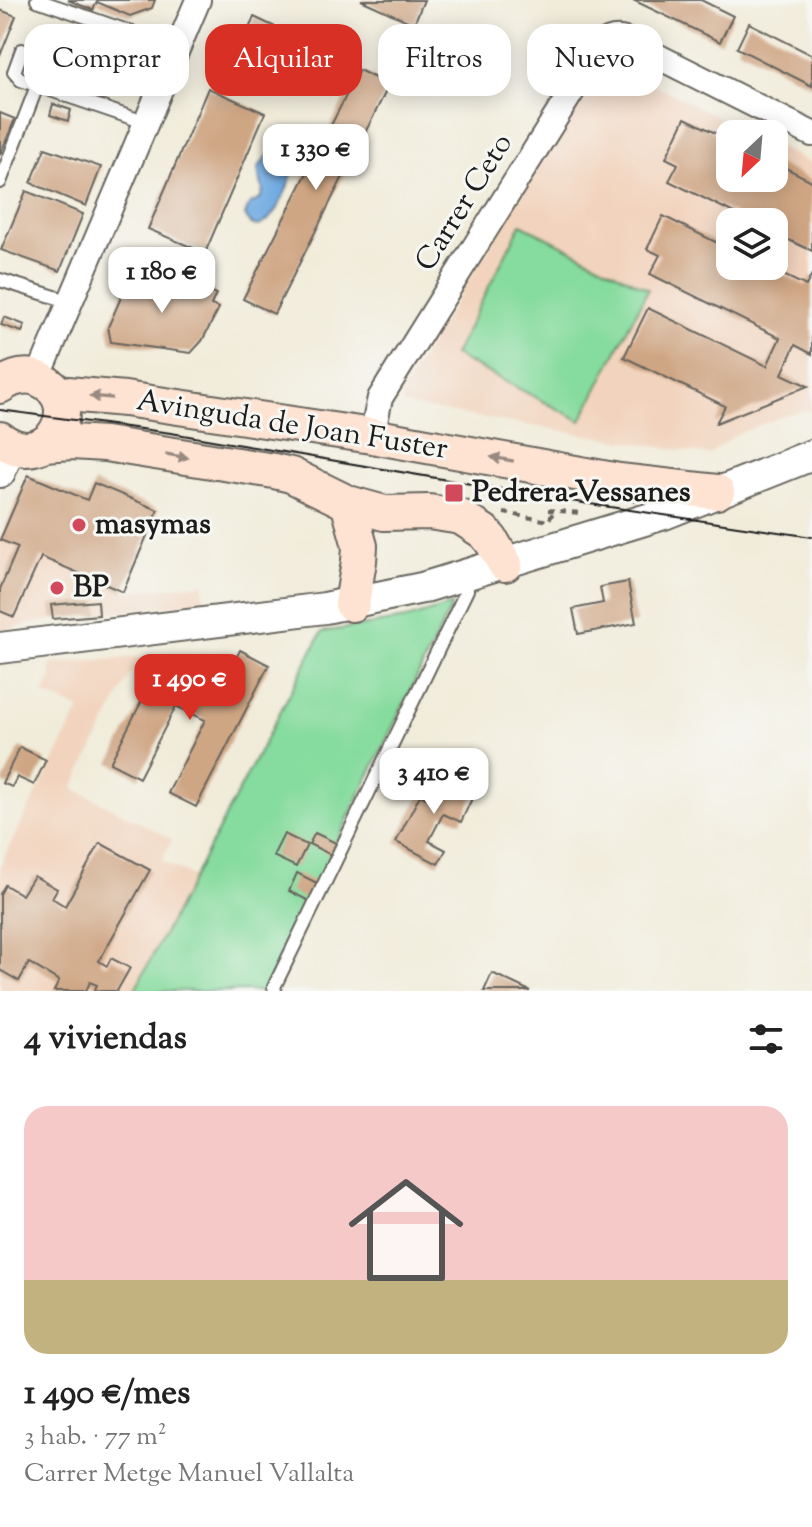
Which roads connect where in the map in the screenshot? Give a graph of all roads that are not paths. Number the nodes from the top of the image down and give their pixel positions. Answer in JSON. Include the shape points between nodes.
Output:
{"nodes":[{"id":1,"x":37,"y":0,"type":"edge"},
{"id":2,"x":198,"y":0,"type":"edge"},
{"id":3,"x":107,"y":24,"type":"edge"},
{"id":4,"x":188,"y":24,"type":"edge"},
{"id":5,"x":22,"y":50,"type":"dead end"},
{"id":6,"x":24,"y":81,"type":"edge"},
{"id":7,"x":33,"y":96,"type":"edge"},
{"id":8,"x":67,"y":96,"type":"edge"},
{"id":9,"x":158,"y":96,"type":"edge"},
{"id":10,"x":147,"y":123,"type":"junction"},
{"id":11,"x":812,"y":134,"type":"edge"},
{"id":12,"x":0,"y":182,"type":"edge"},
{"id":13,"x":0,"y":280,"type":"edge"},
{"id":14,"x":71,"y":302,"type":"junction"},
{"id":15,"x":0,"y":385,"type":"edge"},
{"id":16,"x":47,"y":386,"type":"junction"},
{"id":17,"x":372,"y":436,"type":"junction"},
{"id":18,"x":14,"y":450,"type":"edge"},
{"id":19,"x":812,"y":455,"type":"edge"},
{"id":20,"x":717,"y":492,"type":"junction"},
{"id":21,"x":348,"y":503,"type":"junction"},
{"id":22,"x":413,"y":513,"type":"junction"},
{"id":23,"x":359,"y":561,"type":"junction"},
{"id":24,"x":505,"y":564,"type":"junction"},
{"id":25,"x":467,"y":575,"type":"junction"},
{"id":26,"x":352,"y":604,"type":"junction"},
{"id":27,"x":1,"y":650,"type":"edge"},
{"id":28,"x":275,"y":991,"type":"edge"}],
"edges":[{"from":1,"to":3,"type":"lane"},
{"from":2,"to":4,"type":"street"},
{"from":5,"to":6,"type":"lane","via":[[14,72]]},
{"from":7,"to":12,"type":"lane"},
{"from":8,"to":10,"type":"lane"},
{"from":9,"to":10,"type":"street"},
{"from":10,"to":14,"type":"street"},
{"from":11,"to":17,"type":"street","name":"Carrer Ceto","via":[[625,40],[606,41],[380,398]]},
{"from":13,"to":14,"type":"lane"},
{"from":14,"to":16,"type":"street"},
{"from":15,"to":16,"type":"main road","name":"Avinguda de Joan Fuster","via":[[18,376]]},
{"from":17,"to":16,"type":"main road","name":"Avinguda de Joan Fuster","one_way":true},
{"from":16,"to":18,"type":"main road","via":[[62,407],[56,433]]},
{"from":20,"to":17,"type":"main road","name":"Avinguda de Joan Fuster","one_way":true,"via":[[619,481]]},
{"from":18,"to":21,"type":"main road","name":"Avinguda de Joan Fuster","one_way":true,"via":[[72,442],[105,444],[291,475]]},
{"from":19,"to":20,"type":"street"},
{"from":20,"to":24,"type":"street"},
{"from":21,"to":22,"type":"main road","name":"Avinguda de Joan Fuster","via":[[384,513]]},
{"from":21,"to":23,"type":"main road"},
{"from":22,"to":23,"type":"main road","via":[[375,537]]},
{"from":22,"to":24,"type":"main road","name":"Avinguda de Joan Fuster","via":[[448,514],[475,524]]},
{"from":23,"to":26,"type":"main road"},
{"from":24,"to":25,"type":"street"},
{"from":25,"to":26,"type":"street"},
{"from":25,"to":28,"type":"lane","via":[[467,590]]},
{"from":26,"to":27,"type":"street"}]}
